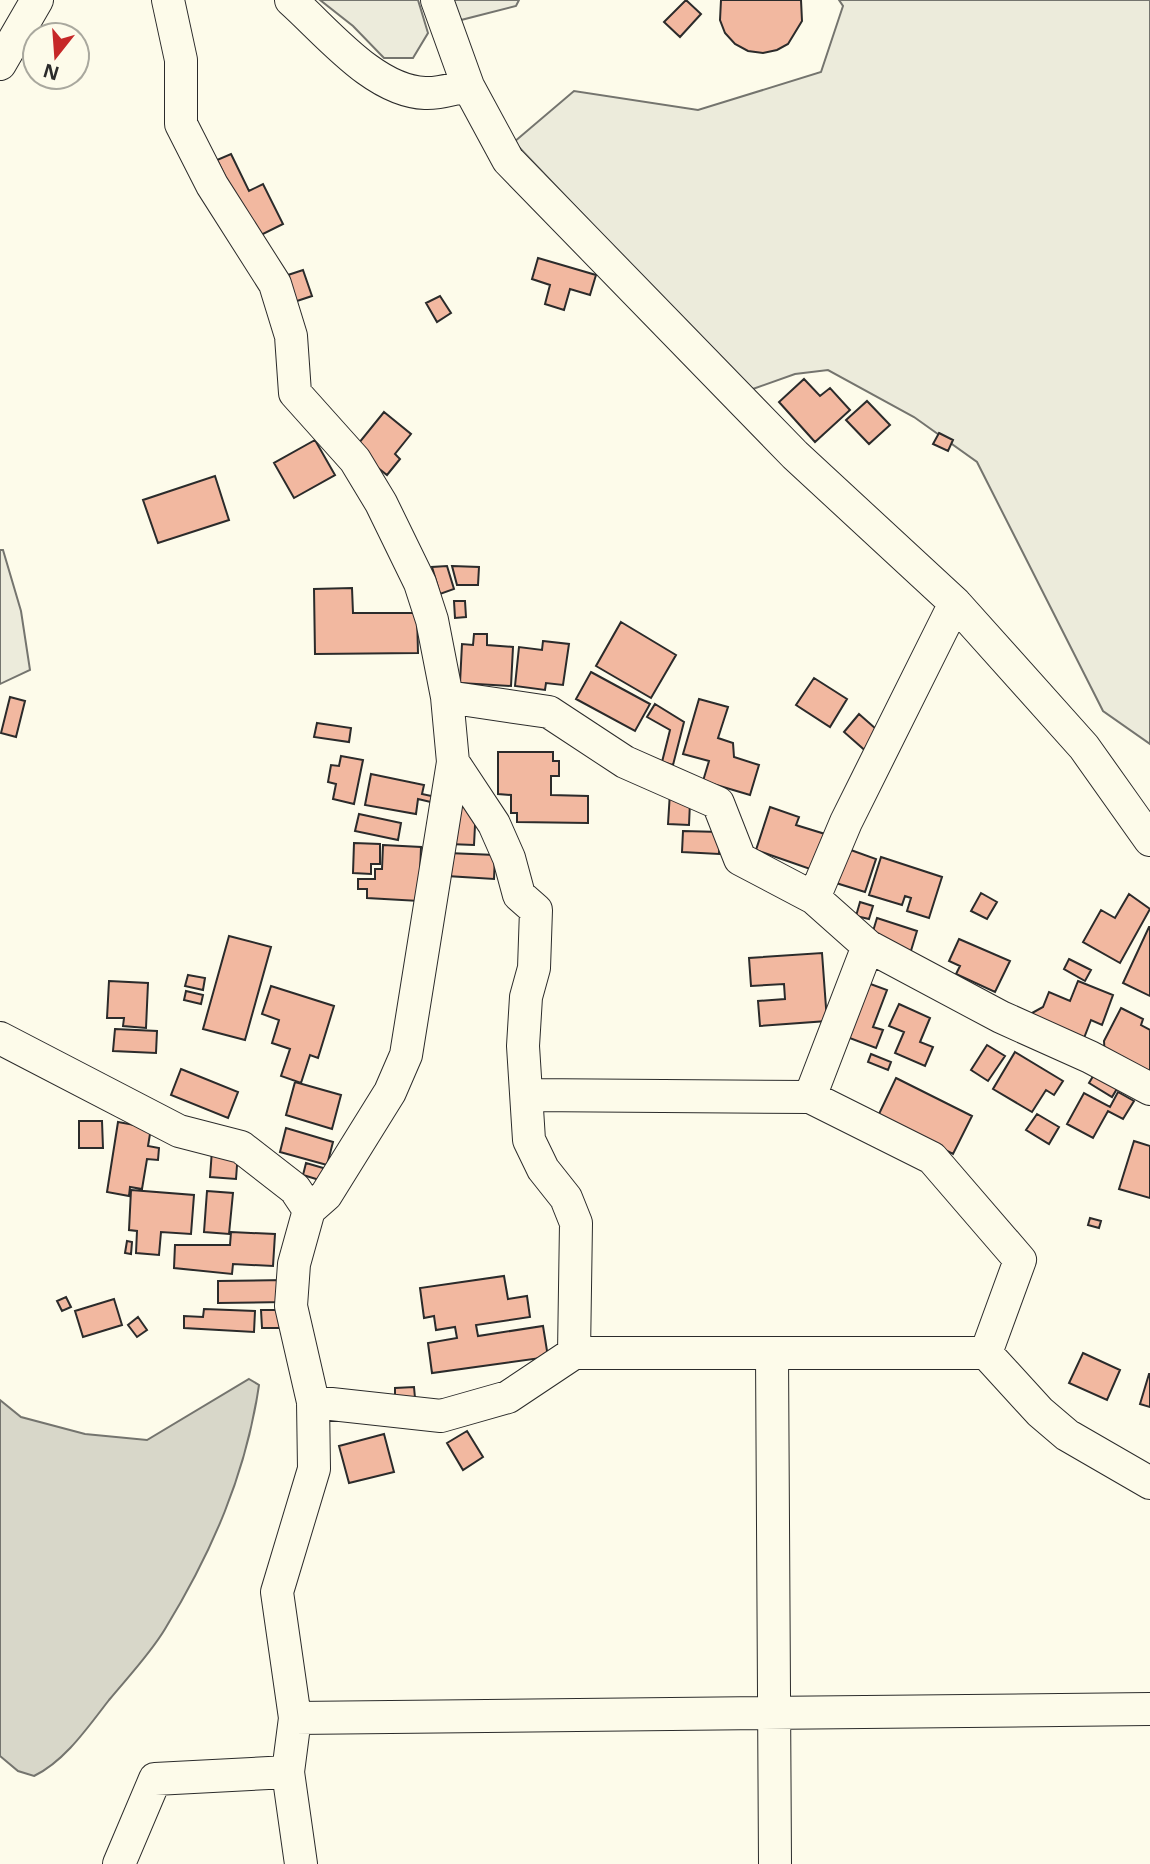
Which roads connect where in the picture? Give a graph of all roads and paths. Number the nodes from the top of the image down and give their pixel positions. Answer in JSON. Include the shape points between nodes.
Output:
{"nodes":[{"id":1,"x":37,"y":0,"type":"edge"},
{"id":2,"x":168,"y":0,"type":"edge"},
{"id":3,"x":291,"y":0,"type":"edge"},
{"id":4,"x":437,"y":0,"type":"edge"},
{"id":5,"x":0,"y":64,"type":"edge"},
{"id":6,"x":468,"y":86,"type":"junction"},
{"id":7,"x":955,"y":603,"type":"junction"},
{"id":8,"x":447,"y":697,"type":"junction"},
{"id":9,"x":453,"y":762,"type":"junction"},
{"id":10,"x":1150,"y":840,"type":"edge"},
{"id":11,"x":814,"y":898,"type":"junction"},
{"id":12,"x":868,"y":946,"type":"junction"},
{"id":13,"x":0,"y":1038,"type":"edge"},
{"id":14,"x":1150,"y":1089,"type":"edge"},
{"id":15,"x":528,"y":1095,"type":"junction"},
{"id":16,"x":810,"y":1097,"type":"junction"},
{"id":17,"x":309,"y":1210,"type":"junction"},
{"id":18,"x":574,"y":1353,"type":"junction"},
{"id":19,"x":986,"y":1353,"type":"junction"},
{"id":20,"x":772,"y":1354,"type":"junction"},
{"id":21,"x":313,"y":1402,"type":"junction"},
{"id":22,"x":1150,"y":1483,"type":"edge"},
{"id":23,"x":1150,"y":1709,"type":"edge"},
{"id":24,"x":775,"y":1714,"type":"junction"},
{"id":25,"x":295,"y":1718,"type":"junction"},
{"id":26,"x":288,"y":1772,"type":"junction"},
{"id":27,"x":119,"y":1864,"type":"edge"},
{"id":28,"x":301,"y":1864,"type":"edge"},
{"id":29,"x":775,"y":1864,"type":"edge"}],
"edges":[{"from":1,"to":5,"type":"street"},
{"from":2,"to":8,"type":"street","via":[[181,60],[181,124],[212,185],[279,293],[291,336],[295,393],[355,460],[419,583],[432,620]]},
{"from":3,"to":6,"type":"street","via":[[377,78],[427,93]]},
{"from":4,"to":6,"type":"street"},
{"from":6,"to":7,"type":"street","via":[[508,160],[795,455]]},
{"from":7,"to":10,"type":"street","via":[[1084,747]]},
{"from":7,"to":11,"type":"street","via":[[846,822]]},
{"from":8,"to":9,"type":"street"},
{"from":8,"to":11,"type":"street","via":[[549,712],[625,762],[718,803],[740,859]]},
{"from":9,"to":15,"type":"street","via":[[494,824],[519,895],[536,910],[534,968],[526,997],[523,1046]]},
{"from":9,"to":17,"type":"street","via":[[406,1055],[390,1092],[326,1195]]},
{"from":11,"to":12,"type":"street"},
{"from":12,"to":14,"type":"street"},
{"from":12,"to":16,"type":"street"},
{"from":13,"to":17,"type":"street","via":[[179,1130],[241,1147],[295,1189]]},
{"from":15,"to":16,"type":"street"},
{"from":15,"to":18,"type":"street","via":[[529,1140],[543,1169],[566,1198],[576,1223]]},
{"from":16,"to":19,"type":"street","via":[[933,1158],[1020,1260]]},
{"from":17,"to":21,"type":"street","via":[[294,1264],[291,1306]]},
{"from":18,"to":20,"type":"street"},
{"from":18,"to":21,"type":"street","via":[[508,1397],[441,1416]]},
{"from":19,"to":20,"type":"street"},
{"from":19,"to":22,"type":"street","via":[[1067,1435]]},
{"from":20,"to":24,"type":"street"},
{"from":21,"to":25,"type":"street","via":[[314,1469],[277,1592]]},
{"from":23,"to":24,"type":"street"},
{"from":24,"to":25,"type":"street"},
{"from":24,"to":29,"type":"street"},
{"from":25,"to":26,"type":"street"},
{"from":26,"to":27,"type":"street","via":[[155,1779]]},
{"from":26,"to":28,"type":"street"}]}
